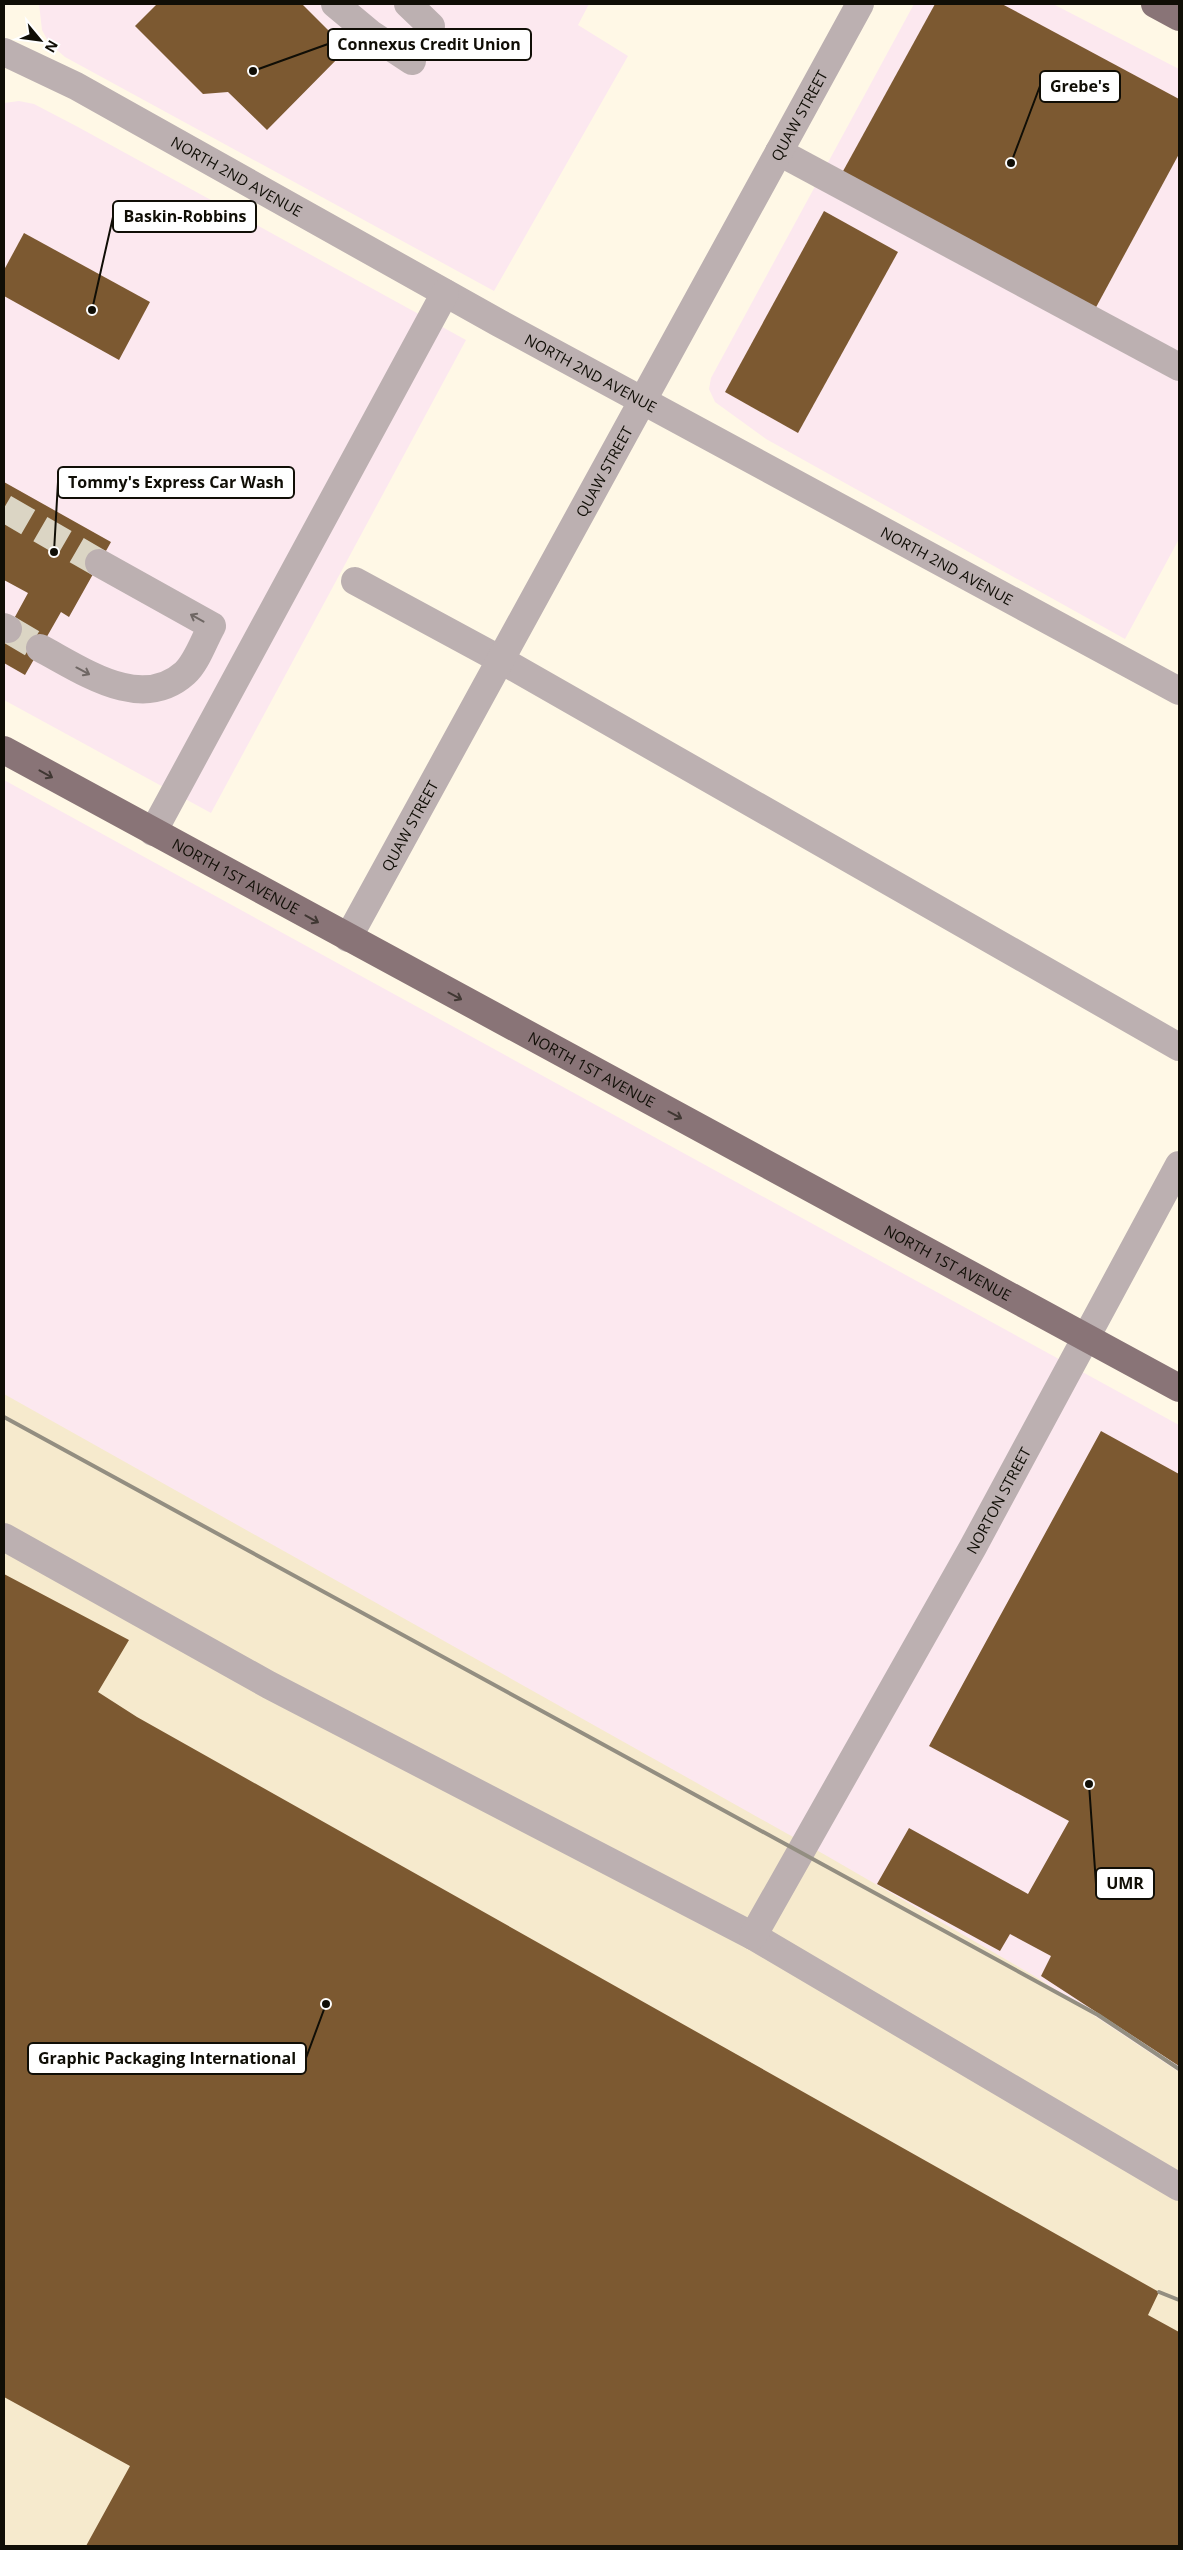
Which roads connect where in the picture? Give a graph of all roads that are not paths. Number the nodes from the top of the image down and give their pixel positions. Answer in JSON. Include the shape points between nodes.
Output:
{"nodes":[{"id":1,"x":336,"y":4,"type":"edge"},
{"id":2,"x":408,"y":4,"type":"edge"},
{"id":3,"x":860,"y":4,"type":"edge"},
{"id":4,"x":1155,"y":4,"type":"edge"},
{"id":5,"x":1179,"y":17,"type":"edge"},
{"id":6,"x":432,"y":26,"type":"dead end"},
{"id":7,"x":4,"y":52,"type":"edge"},
{"id":8,"x":412,"y":61,"type":"dead end"},
{"id":9,"x":779,"y":152,"type":"junction"},
{"id":10,"x":446,"y":293,"type":"junction"},
{"id":11,"x":1179,"y":367,"type":"edge"},
{"id":12,"x":643,"y":400,"type":"junction"},
{"id":13,"x":99,"y":563,"type":"tunnel mouth"},
{"id":14,"x":355,"y":581,"type":"dead end"},
{"id":15,"x":40,"y":648,"type":"tunnel mouth"},
{"id":16,"x":501,"y":660,"type":"junction"},
{"id":17,"x":1179,"y":691,"type":"edge"},
{"id":18,"x":4,"y":750,"type":"edge"},
{"id":19,"x":153,"y":832,"type":"junction"},
{"id":20,"x":348,"y":938,"type":"junction"},
{"id":21,"x":1179,"y":1047,"type":"edge"},
{"id":22,"x":1179,"y":1165,"type":"edge"},
{"id":23,"x":1086,"y":1338,"type":"junction"},
{"id":24,"x":1179,"y":1388,"type":"edge"},
{"id":25,"x":4,"y":1538,"type":"edge"},
{"id":26,"x":753,"y":1936,"type":"junction"},
{"id":27,"x":1179,"y":2187,"type":"edge"}],
"edges":[{"from":1,"to":8,"type":"street","via":[[371,34]]},
{"from":2,"to":6,"type":"street"},
{"from":3,"to":9,"type":"street","name":"QUAW STREET"},
{"from":4,"to":5,"type":"main road"},
{"from":7,"to":10,"type":"street","name":"NORTH 2ND AVENUE","via":[[76,86]]},
{"from":9,"to":11,"type":"street"},
{"from":9,"to":12,"type":"street","name":"QUAW STREET"},
{"from":10,"to":12,"type":"street","name":"NORTH 2ND AVENUE"},
{"from":10,"to":19,"type":"street"},
{"from":12,"to":16,"type":"street","name":"QUAW STREET"},
{"from":12,"to":17,"type":"street","name":"NORTH 2ND AVENUE"},
{"from":15,"to":13,"type":"street","one_way":true,"via":[[120,687],[142,690],[159,687],[186,672],[212,626]]},
{"from":14,"to":16,"type":"street"},
{"from":16,"to":20,"type":"street","name":"QUAW STREET"},
{"from":16,"to":21,"type":"street"},
{"from":18,"to":19,"type":"main road","name":"NORTH 1ST AVENUE","one_way":true},
{"from":19,"to":20,"type":"main road","name":"NORTH 1ST AVENUE","one_way":true},
{"from":20,"to":23,"type":"main road","name":"NORTH 1ST AVENUE","one_way":true},
{"from":22,"to":23,"type":"street","name":"NORTON STREET"},
{"from":23,"to":24,"type":"main road","name":"NORTH 1ST AVENUE"},
{"from":23,"to":26,"type":"street","name":"NORTON STREET","via":[[973,1547]]},
{"from":25,"to":26,"type":"street","via":[[269,1685]]},
{"from":26,"to":27,"type":"street"}]}
